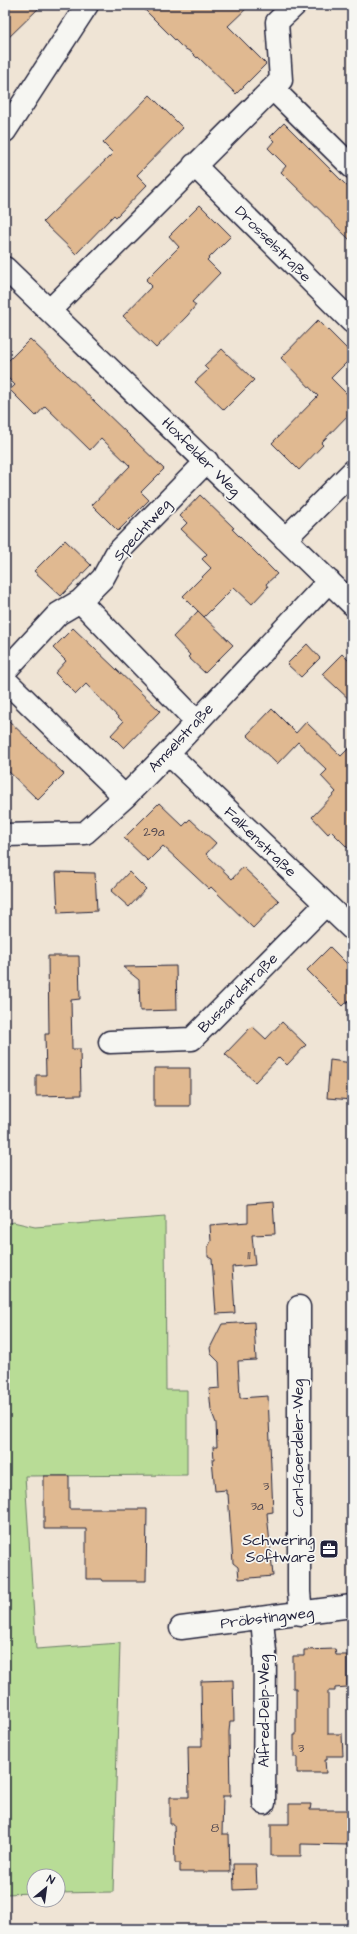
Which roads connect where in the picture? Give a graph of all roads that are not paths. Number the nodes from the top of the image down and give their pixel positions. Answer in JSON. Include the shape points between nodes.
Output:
{"nodes":[{"id":1,"x":87,"y":5,"type":"edge"},
{"id":2,"x":295,"y":5,"type":"edge"},
{"id":3,"x":273,"y":89,"type":"junction"},
{"id":4,"x":5,"y":131,"type":"edge"},
{"id":5,"x":194,"y":165,"type":"junction"},
{"id":6,"x":352,"y":167,"type":"edge"},
{"id":7,"x":5,"y":268,"type":"edge"},
{"id":8,"x":50,"y":310,"type":"junction"},
{"id":9,"x":352,"y":322,"type":"edge"},
{"id":10,"x":207,"y":461,"type":"junction"},
{"id":11,"x":352,"y":472,"type":"edge"},
{"id":12,"x":285,"y":539,"type":"junction"},
{"id":13,"x":329,"y":581,"type":"junction"},
{"id":14,"x":80,"y":601,"type":"junction"},
{"id":15,"x":352,"y":604,"type":"edge"},
{"id":16,"x":5,"y":671,"type":"edge"},
{"id":17,"x":5,"y":680,"type":"edge"},
{"id":18,"x":196,"y":722,"type":"junction"},
{"id":19,"x":168,"y":753,"type":"junction"},
{"id":20,"x":125,"y":796,"type":"junction"},
{"id":21,"x":5,"y":835,"type":"edge"},
{"id":22,"x":325,"y":905,"type":"junction"},
{"id":23,"x":352,"y":929,"type":"edge"},
{"id":24,"x":110,"y":1042,"type":"dead end"},
{"id":25,"x":299,"y":1307,"type":"dead end"},
{"id":26,"x":352,"y":1606,"type":"edge"},
{"id":27,"x":301,"y":1614,"type":"junction"},
{"id":28,"x":262,"y":1619,"type":"junction"},
{"id":29,"x":181,"y":1628,"type":"dead end"},
{"id":30,"x":264,"y":1802,"type":"dead end"}],
"edges":[{"from":1,"to":4,"type":"street"},
{"from":2,"to":3,"type":"street","via":[[277,22],[281,80]]},
{"from":3,"to":5,"type":"street"},
{"from":3,"to":6,"type":"street"},
{"from":5,"to":8,"type":"street"},
{"from":5,"to":9,"type":"street","name":"Drosselstraße"},
{"from":7,"to":8,"type":"street","name":"Hoxfelder Weg"},
{"from":8,"to":10,"type":"street","name":"Hoxfelder Weg"},
{"from":10,"to":12,"type":"street","name":"Hoxfelder Weg"},
{"from":10,"to":14,"type":"street","name":"Spechtweg","via":[[116,554],[103,578]]},
{"from":11,"to":12,"type":"street"},
{"from":12,"to":13,"type":"street","name":"Hoxfelder Weg"},
{"from":13,"to":15,"type":"street","name":"Hoxfelder Weg"},
{"from":13,"to":18,"type":"street","name":"Amselstraße"},
{"from":14,"to":16,"type":"street","name":"Spechtweg","via":[[58,614]]},
{"from":14,"to":18,"type":"street"},
{"from":17,"to":20,"type":"street"},
{"from":18,"to":19,"type":"street","name":"Amselstraße"},
{"from":19,"to":20,"type":"street","name":"Amselstraße"},
{"from":19,"to":22,"type":"street","name":"Falkenstraße"},
{"from":20,"to":21,"type":"street","name":"Amselstraße","via":[[85,833]]},
{"from":22,"to":23,"type":"street","name":"Falkenstraße"},
{"from":22,"to":24,"type":"street","name":"Bussardstraße","via":[[192,1039]]},
{"from":25,"to":27,"type":"street","name":"Carl-Goerdeler-Weg"},
{"from":26,"to":27,"type":"street","name":"Pröbstingweg"},
{"from":27,"to":28,"type":"street","name":"Pröbstingweg"},
{"from":28,"to":29,"type":"street","name":"Pröbstingweg"},
{"from":28,"to":30,"type":"street","name":"Alfred-Delp-Weg","via":[[265,1652]]}]}
